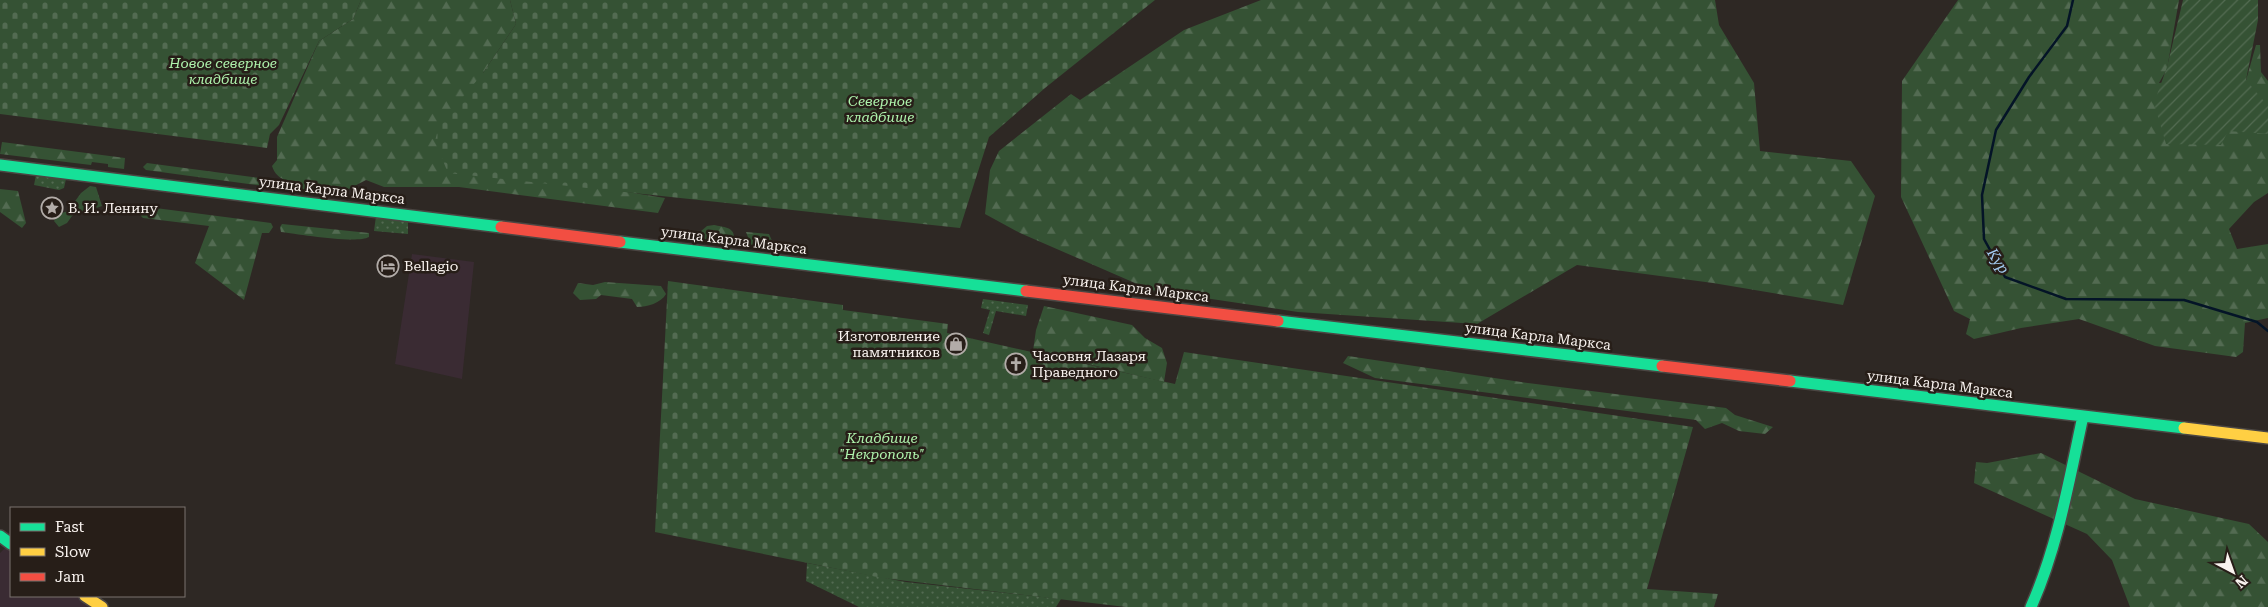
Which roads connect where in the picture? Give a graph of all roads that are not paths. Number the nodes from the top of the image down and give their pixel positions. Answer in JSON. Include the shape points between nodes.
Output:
{"nodes":[{"id":1,"x":0,"y":165,"type":"edge"},
{"id":2,"x":2083,"y":416,"type":"junction"},
{"id":3,"x":2268,"y":438,"type":"edge"},
{"id":4,"x":87,"y":597,"type":"edge"},
{"id":5,"x":102,"y":607,"type":"edge"},
{"id":6,"x":2031,"y":607,"type":"edge"}],
"edges":[{"from":1,"to":2,"type":"main road","name":"улица Карла Маркса"},
{"from":2,"to":3,"type":"main road","name":"улица Карла Маркса"},
{"from":2,"to":6,"type":"main road","via":[[2051,557]]},
{"from":4,"to":5,"type":"main road"}]}
